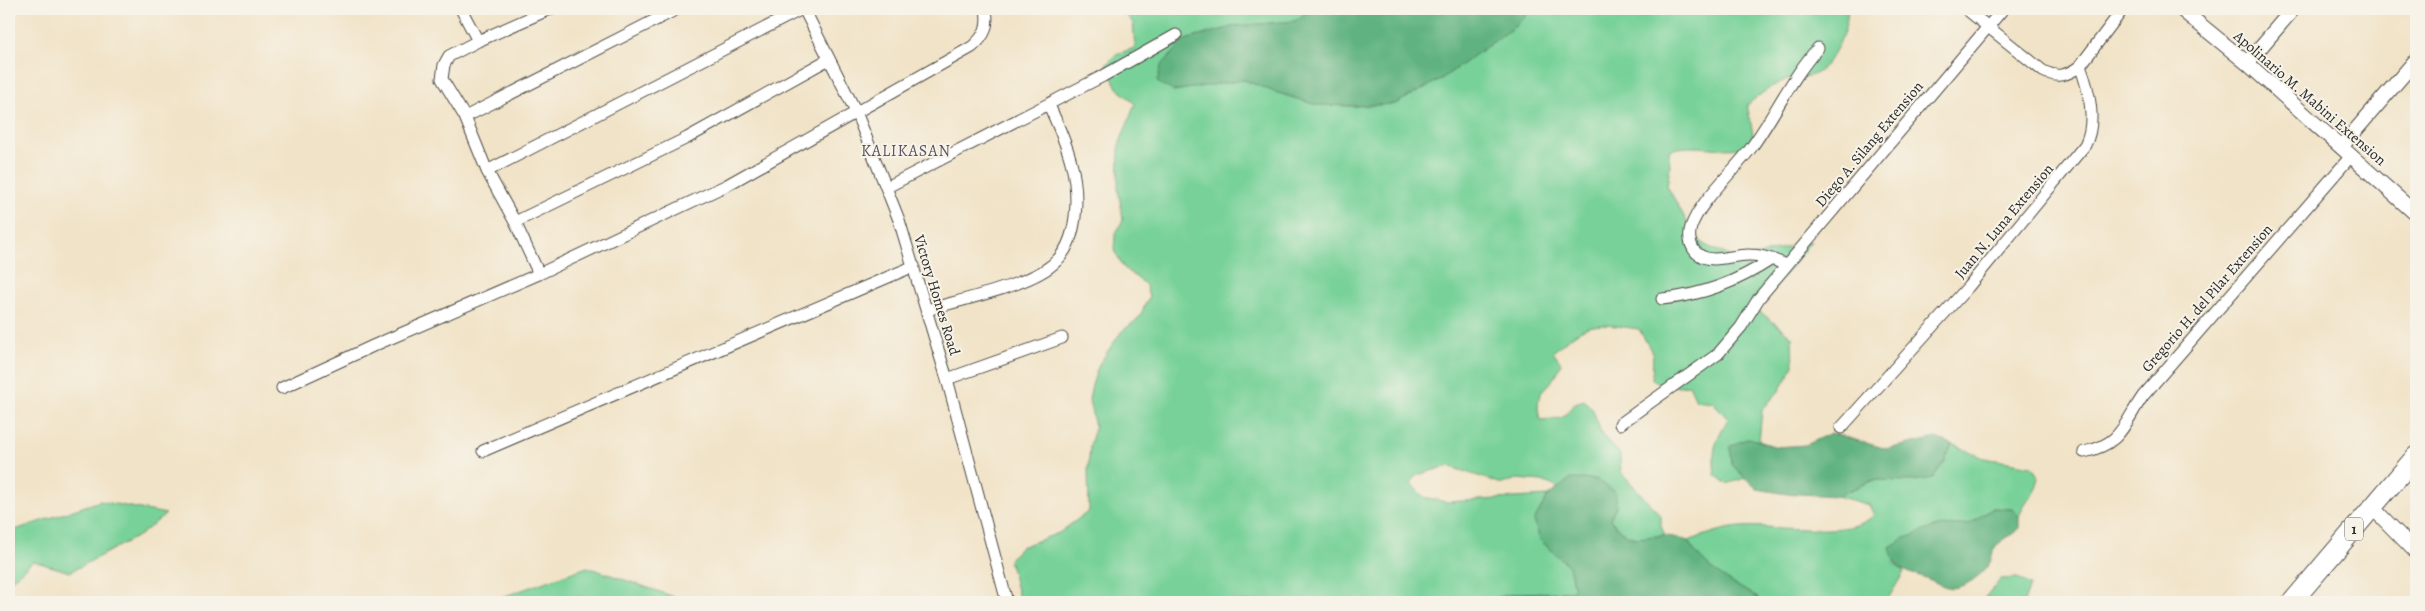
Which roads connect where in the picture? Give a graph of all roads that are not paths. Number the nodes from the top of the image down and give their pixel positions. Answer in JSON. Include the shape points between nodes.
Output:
{"nodes":[{"id":1,"x":461,"y":9,"type":"edge"},
{"id":2,"x":550,"y":9,"type":"edge"},
{"id":3,"x":677,"y":9,"type":"edge"},
{"id":4,"x":803,"y":9,"type":"edge"},
{"id":5,"x":986,"y":9,"type":"edge"},
{"id":6,"x":1966,"y":9,"type":"edge"},
{"id":7,"x":2003,"y":9,"type":"edge"},
{"id":8,"x":2123,"y":9,"type":"edge"},
{"id":9,"x":2182,"y":9,"type":"edge"},
{"id":10,"x":2293,"y":9,"type":"edge"},
{"id":11,"x":1988,"y":26,"type":"junction"},
{"id":12,"x":1176,"y":35,"type":"dead end"},
{"id":13,"x":478,"y":41,"type":"junction"},
{"id":14,"x":1818,"y":48,"type":"dead end"},
{"id":15,"x":829,"y":59,"type":"junction"},
{"id":16,"x":2416,"y":60,"type":"edge"},
{"id":17,"x":2247,"y":63,"type":"junction"},
{"id":18,"x":2080,"y":66,"type":"junction"},
{"id":19,"x":1049,"y":105,"type":"junction"},
{"id":20,"x":856,"y":112,"type":"junction"},
{"id":21,"x":465,"y":116,"type":"junction"},
{"id":22,"x":2346,"y":152,"type":"junction"},
{"id":23,"x":487,"y":171,"type":"junction"},
{"id":24,"x":887,"y":187,"type":"junction"},
{"id":25,"x":2416,"y":214,"type":"edge"},
{"id":26,"x":515,"y":222,"type":"junction"},
{"id":27,"x":1772,"y":259,"type":"junction"},
{"id":28,"x":1786,"y":265,"type":"junction"},
{"id":29,"x":914,"y":266,"type":"junction"},
{"id":30,"x":539,"y":274,"type":"junction"},
{"id":31,"x":1662,"y":299,"type":"dead end"},
{"id":32,"x":927,"y":310,"type":"junction"},
{"id":33,"x":1062,"y":338,"type":"dead end"},
{"id":34,"x":947,"y":379,"type":"junction"},
{"id":35,"x":282,"y":388,"type":"dead end"},
{"id":36,"x":1620,"y":424,"type":"dead end"},
{"id":37,"x":1841,"y":428,"type":"dead end"},
{"id":38,"x":483,"y":451,"type":"dead end"},
{"id":39,"x":2084,"y":452,"type":"dead end"},
{"id":40,"x":2416,"y":456,"type":"edge"},
{"id":41,"x":2373,"y":508,"type":"junction"},
{"id":42,"x":2416,"y":552,"type":"edge"},
{"id":43,"x":1007,"y":602,"type":"edge"},
{"id":44,"x":2292,"y":602,"type":"edge"}],
"edges":[{"from":1,"to":13,"type":"street"},
{"from":2,"to":13,"type":"street"},
{"from":3,"to":21,"type":"street"},
{"from":4,"to":15,"type":"street","name":"Victory Homes Road"},
{"from":4,"to":23,"type":"street"},
{"from":5,"to":20,"type":"street","via":[[988,25],[981,39],[972,47]]},
{"from":6,"to":11,"type":"street"},
{"from":7,"to":11,"type":"street","name":"Diego A. Silang Extension"},
{"from":8,"to":18,"type":"street"},
{"from":9,"to":17,"type":"street","name":"Apolinario M. Mabini Extension"},
{"from":10,"to":17,"type":"street"},
{"from":11,"to":18,"type":"street","via":[[2052,76],[2071,73]]},
{"from":11,"to":28,"type":"street","name":"Diego A. Silang Extension"},
{"from":12,"to":19,"type":"street"},
{"from":13,"to":21,"type":"street","via":[[449,56],[442,72],[442,79]]},
{"from":14,"to":27,"type":"street","via":[[1792,82],[1750,150],[1702,208],[1690,229],[1693,249],[1705,258],[1751,255]]},
{"from":15,"to":20,"type":"street","name":"Victory Homes Road"},
{"from":15,"to":26,"type":"street","via":[[687,138]]},
{"from":16,"to":22,"type":"street"},
{"from":17,"to":22,"type":"street","name":"Apolinario M. Mabini Extension"},
{"from":18,"to":37,"type":"street","name":"Juan N. Luna Extension","via":[[2090,106],[2090,131],[2086,145],[1968,287]]},
{"from":19,"to":24,"type":"street"},
{"from":19,"to":32,"type":"street","via":[[1066,145],[1074,181],[1073,223],[1062,255],[1052,265],[1023,281]]},
{"from":20,"to":24,"type":"street","name":"Victory Homes Road"},
{"from":20,"to":30,"type":"street","via":[[727,185]]},
{"from":21,"to":23,"type":"street"},
{"from":22,"to":25,"type":"street","name":"Apolinario M. Mabini Extension"},
{"from":22,"to":39,"type":"street","name":"Gregorio H. del Pilar Extension","via":[[2143,396],[2117,437],[2110,444]]},
{"from":23,"to":26,"type":"street"},
{"from":24,"to":29,"type":"street","name":"Victory Homes Road"},
{"from":26,"to":30,"type":"street"},
{"from":27,"to":28,"type":"street"},
{"from":27,"to":31,"type":"street","via":[[1712,290]]},
{"from":28,"to":36,"type":"street","name":"Diego A. Silang Extension","via":[[1718,354]]},
{"from":29,"to":32,"type":"street","name":"Victory Homes Road"},
{"from":29,"to":38,"type":"street"},
{"from":30,"to":35,"type":"street"},
{"from":32,"to":34,"type":"street","name":"Victory Homes Road"},
{"from":33,"to":34,"type":"street"},
{"from":34,"to":43,"type":"street","name":"Victory Homes Road"},
{"from":40,"to":41,"type":"highway","number":"1"},
{"from":41,"to":42,"type":"street"},
{"from":41,"to":44,"type":"highway","number":"1"}]}
